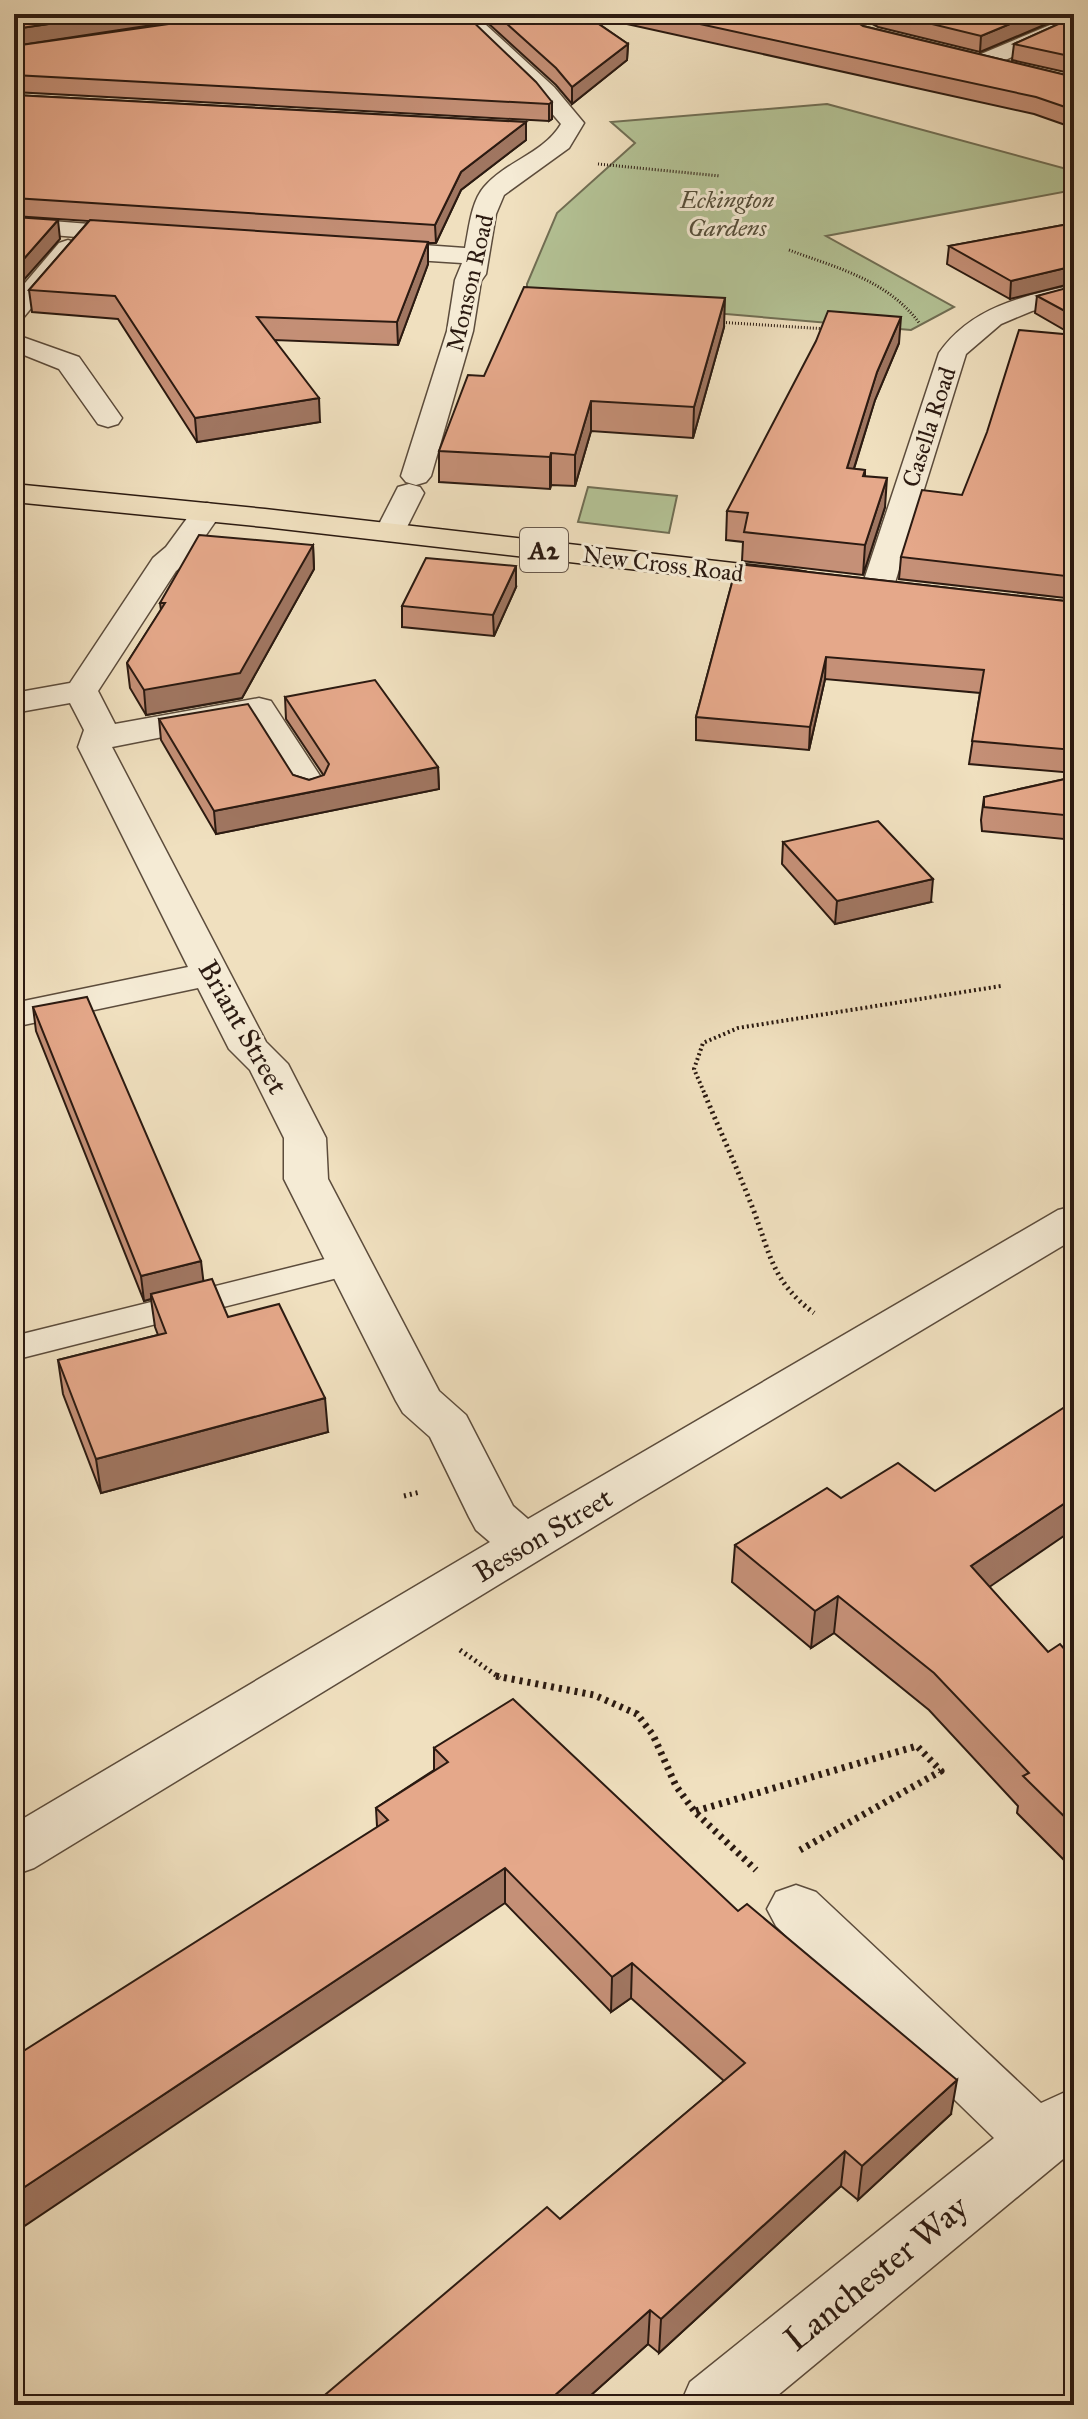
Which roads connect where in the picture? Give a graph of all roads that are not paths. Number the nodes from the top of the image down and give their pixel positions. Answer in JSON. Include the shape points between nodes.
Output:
{"nodes":[{"id":1,"x":462,"y":14,"type":"edge"},
{"id":2,"x":1074,"y":21,"type":"edge"},
{"id":3,"x":1013,"y":69,"type":"edge"},
{"id":4,"x":540,"y":131,"type":"edge"},
{"id":5,"x":570,"y":132,"type":"junction"},
{"id":6,"x":14,"y":225,"type":"edge"},
{"id":7,"x":83,"y":231,"type":"junction"},
{"id":8,"x":162,"y":236,"type":"edge"},
{"id":9,"x":351,"y":248,"type":"edge"},
{"id":10,"x":474,"y":263,"type":"junction"},
{"id":11,"x":1074,"y":293,"type":"edge"},
{"id":12,"x":14,"y":312,"type":"edge"},
{"id":13,"x":14,"y":342,"type":"edge"},
{"id":14,"x":108,"y":418,"type":"dead end"},
{"id":15,"x":14,"y":493,"type":"edge"},
{"id":16,"x":207,"y":512,"type":"junction"},
{"id":17,"x":390,"y":532,"type":"junction"},
{"id":18,"x":892,"y":591,"type":"joint"},
{"id":19,"x":81,"y":691,"type":"junction"},
{"id":20,"x":14,"y":703,"type":"edge"},
{"id":21,"x":98,"y":738,"type":"junction"},
{"id":22,"x":310,"y":788,"type":"edge"},
{"id":23,"x":211,"y":974,"type":"junction"},
{"id":24,"x":14,"y":1015,"type":"edge"},
{"id":25,"x":1074,"y":1220,"type":"edge"},
{"id":26,"x":349,"y":1264,"type":"junction"},
{"id":27,"x":14,"y":1348,"type":"edge"},
{"id":28,"x":525,"y":1545,"type":"junction"},
{"id":29,"x":14,"y":1852,"type":"edge"},
{"id":30,"x":796,"y":1909,"type":"dead end"},
{"id":31,"x":1056,"y":2128,"type":"edge"},
{"id":32,"x":714,"y":2405,"type":"edge"}],
"edges":[{"from":1,"to":5,"type":"street","via":[[568,115],[573,123]]},
{"from":2,"to":3,"type":"street","via":[[975,61]]},
{"from":4,"to":5,"type":"street"},
{"from":5,"to":10,"type":"street","name":"Monson Road","via":[[493,191]]},
{"from":6,"to":7,"type":"street"},
{"from":7,"to":8,"type":"street"},
{"from":7,"to":12,"type":"street"},
{"from":9,"to":10,"type":"street"},
{"from":10,"to":17,"type":"street","name":"Monson Road","via":[[460,331],[412,484]]},
{"from":11,"to":18,"type":"street","name":"Casella Road","via":[[1001,312],[976,326],[953,353]]},
{"from":13,"to":14,"type":"street","via":[[69,363]]},
{"from":15,"to":16,"type":"highway","name":"New Cross Road","number":"A2"},
{"from":16,"to":17,"type":"highway","name":"New Cross Road","number":"A2"},
{"from":16,"to":19,"type":"street","via":[[164,565]]},
{"from":17,"to":18,"type":"highway","name":"New Cross Road","number":"A2"},
{"from":19,"to":20,"type":"street"},
{"from":19,"to":21,"type":"street","name":"Briant Street","via":[[101,730]]},
{"from":21,"to":22,"type":"street","via":[[259,708]]},
{"from":21,"to":23,"type":"street","name":"Briant Street","via":[[95,747]]},
{"from":23,"to":24,"type":"street"},
{"from":23,"to":26,"type":"street","name":"Briant Street","via":[[249,1049],[267,1064],[305,1138],[306,1179]]},
{"from":25,"to":28,"type":"street","name":"Besson Street"},
{"from":26,"to":27,"type":"lane"},
{"from":26,"to":28,"type":"street","name":"Briant Street","via":[[420,1401],[449,1427],[494,1517]]},
{"from":28,"to":29,"type":"street","name":"Besson Street"},
{"from":30,"to":31,"type":"street","name":"Lanchester Way"},
{"from":31,"to":32,"type":"street","name":"Lanchester Way"}]}
